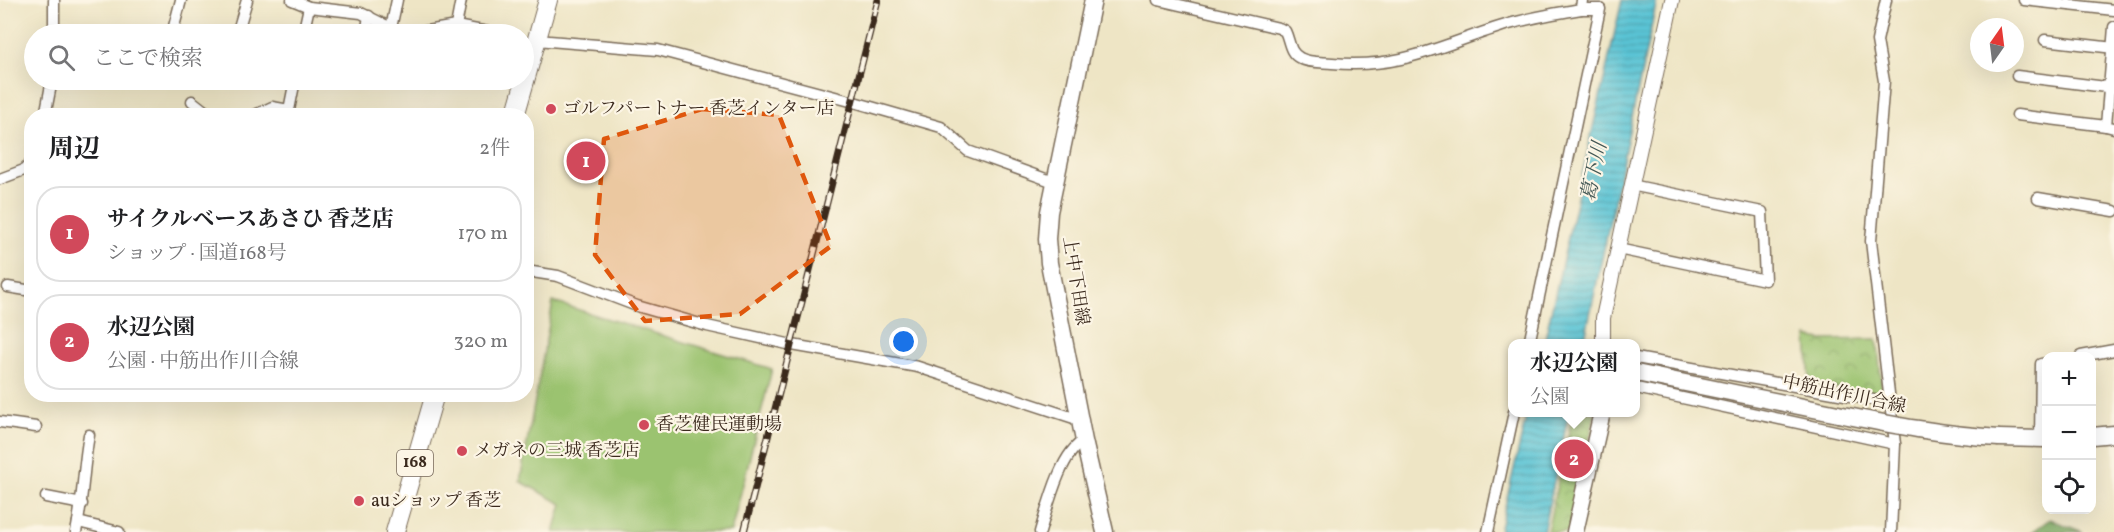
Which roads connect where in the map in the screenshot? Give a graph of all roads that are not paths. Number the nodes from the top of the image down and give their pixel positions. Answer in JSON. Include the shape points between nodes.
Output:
{"nodes":[{"id":1,"x":54,"y":0,"type":"edge"},
{"id":2,"x":181,"y":0,"type":"edge"},
{"id":3,"x":248,"y":0,"type":"edge"},
{"id":4,"x":294,"y":0,"type":"edge"},
{"id":5,"x":397,"y":0,"type":"edge"},
{"id":6,"x":461,"y":0,"type":"edge"},
{"id":7,"x":548,"y":0,"type":"edge"},
{"id":8,"x":1093,"y":0,"type":"edge"},
{"id":9,"x":1158,"y":0,"type":"edge"},
{"id":10,"x":1672,"y":0,"type":"edge"},
{"id":11,"x":1886,"y":0,"type":"edge"},
{"id":12,"x":2024,"y":0,"type":"edge"},
{"id":13,"x":1582,"y":4,"type":"edge"},
{"id":14,"x":309,"y":7,"type":"junction"},
{"id":15,"x":2114,"y":10,"type":"edge"},
{"id":16,"x":369,"y":16,"type":"junction"},
{"id":17,"x":54,"y":24,"type":"edge"},
{"id":18,"x":175,"y":24,"type":"edge"},
{"id":19,"x":240,"y":24,"type":"edge"},
{"id":20,"x":305,"y":24,"type":"edge"},
{"id":21,"x":368,"y":24,"type":"edge"},
{"id":22,"x":384,"y":24,"type":"edge"},
{"id":23,"x":392,"y":24,"type":"edge"},
{"id":24,"x":456,"y":24,"type":"edge"},
{"id":25,"x":2114,"y":27,"type":"edge"},
{"id":26,"x":534,"y":36,"type":"edge"},
{"id":27,"x":2045,"y":40,"type":"dead end"},
{"id":28,"x":534,"y":41,"type":"edge"},
{"id":29,"x":2113,"y":48,"type":"edge"},
{"id":30,"x":2017,"y":75,"type":"dead end"},
{"id":31,"x":2111,"y":88,"type":"edge"},
{"id":32,"x":50,"y":90,"type":"edge"},
{"id":33,"x":293,"y":90,"type":"edge"},
{"id":34,"x":521,"y":90,"type":"edge"},
{"id":35,"x":192,"y":101,"type":"dead end"},
{"id":36,"x":47,"y":108,"type":"edge"},
{"id":37,"x":201,"y":108,"type":"edge"},
{"id":38,"x":289,"y":108,"type":"edge"},
{"id":39,"x":517,"y":108,"type":"edge"},
{"id":40,"x":2017,"y":116,"type":"dead end"},
{"id":41,"x":2110,"y":127,"type":"edge"},
{"id":42,"x":24,"y":170,"type":"edge"},
{"id":43,"x":0,"y":179,"type":"edge"},
{"id":44,"x":1054,"y":182,"type":"junction"},
{"id":45,"x":1631,"y":185,"type":"junction"},
{"id":46,"x":2038,"y":198,"type":"dead end"},
{"id":47,"x":2114,"y":211,"type":"edge"},
{"id":48,"x":1618,"y":249,"type":"junction"},
{"id":49,"x":534,"y":273,"type":"edge"},
{"id":50,"x":8,"y":287,"type":"dead end"},
{"id":51,"x":24,"y":290,"type":"edge"},
{"id":52,"x":1529,"y":339,"type":"edge"},
{"id":53,"x":1604,"y":339,"type":"edge"},
{"id":54,"x":2114,"y":350,"type":"edge"},
{"id":55,"x":2096,"y":354,"type":"edge"},
{"id":56,"x":1640,"y":359,"type":"edge"},
{"id":57,"x":2042,"y":364,"type":"edge"},
{"id":58,"x":1640,"y":374,"type":"edge"},
{"id":59,"x":1640,"y":389,"type":"edge"},
{"id":60,"x":433,"y":402,"type":"edge"},
{"id":61,"x":2042,"y":402,"type":"edge"},
{"id":62,"x":1890,"y":403,"type":"junction"},
{"id":63,"x":1513,"y":417,"type":"edge"},
{"id":64,"x":1601,"y":417,"type":"edge"},
{"id":65,"x":1080,"y":420,"type":"junction"},
{"id":66,"x":0,"y":422,"type":"edge"},
{"id":67,"x":36,"y":427,"type":"dead end"},
{"id":68,"x":2114,"y":434,"type":"edge"},
{"id":69,"x":89,"y":435,"type":"dead end"},
{"id":70,"x":2096,"y":436,"type":"edge"},
{"id":71,"x":2042,"y":439,"type":"edge"},
{"id":72,"x":1084,"y":441,"type":"junction"},
{"id":73,"x":1895,"y":444,"type":"junction"},
{"id":74,"x":46,"y":496,"type":"dead end"},
{"id":75,"x":82,"y":504,"type":"junction"},
{"id":76,"x":77,"y":527,"type":"edge"},
{"id":77,"x":119,"y":532,"type":"edge"},
{"id":78,"x":395,"y":532,"type":"edge"},
{"id":79,"x":1040,"y":532,"type":"edge"},
{"id":80,"x":1105,"y":532,"type":"edge"},
{"id":81,"x":1488,"y":532,"type":"edge"},
{"id":82,"x":1575,"y":532,"type":"edge"},
{"id":83,"x":1891,"y":532,"type":"edge"}],
"edges":[{"from":1,"to":17,"type":"street"},
{"from":2,"to":18,"type":"street"},
{"from":3,"to":19,"type":"street"},
{"from":4,"to":14,"type":"street"},
{"from":5,"to":23,"type":"street"},
{"from":6,"to":24,"type":"street"},
{"from":7,"to":26,"type":"highway"},
{"from":8,"to":44,"type":"main road","name":"上中下田線"},
{"from":9,"to":13,"type":"street","via":[[1279,28],[1285,31],[1291,49],[1301,60],[1354,65],[1413,57]]},
{"from":10,"to":45,"type":"street"},
{"from":11,"to":62,"type":"street","via":[[1877,41],[1884,81],[1871,241]]},
{"from":12,"to":15,"type":"street"},
{"from":13,"to":52,"type":"street","via":[[1600,9]]},
{"from":14,"to":16,"type":"street"},
{"from":14,"to":20,"type":"street"},
{"from":16,"to":21,"type":"street"},
{"from":16,"to":22,"type":"street"},
{"from":25,"to":29,"type":"street"},
{"from":27,"to":29,"type":"street"},
{"from":28,"to":44,"type":"street","via":[[658,50],[842,99],[941,127],[969,151]]},
{"from":29,"to":31,"type":"street"},
{"from":30,"to":31,"type":"street"},
{"from":31,"to":41,"type":"street"},
{"from":32,"to":36,"type":"street"},
{"from":33,"to":38,"type":"street"},
{"from":34,"to":39,"type":"highway"},
{"from":35,"to":37,"type":"street"},
{"from":40,"to":41,"type":"street"},
{"from":42,"to":43,"type":"street"},
{"from":44,"to":65,"type":"main road","name":"上中下田線","via":[[1048,212],[1049,264]]},
{"from":45,"to":48,"type":"street"},
{"from":45,"to":48,"type":"street","via":[[1762,212],[1765,280]]},
{"from":46,"to":47,"type":"street"},
{"from":48,"to":53,"type":"street","via":[[1603,318]]},
{"from":49,"to":65,"type":"street","via":[[558,276],[637,306],[707,326],[918,367]]},
{"from":50,"to":51,"type":"street"},
{"from":54,"to":55,"type":"street"},
{"from":56,"to":62,"type":"street"},
{"from":57,"to":61,"type":"street"},
{"from":58,"to":71,"type":"main road","name":"中筋出作川合線","bridge":true,"via":[[1917,430],[1958,436]]},
{"from":59,"to":73,"type":"street"},
{"from":60,"to":78,"type":"highway","number":"168"},
{"from":62,"to":73,"type":"street"},
{"from":63,"to":81,"type":"street"},
{"from":64,"to":82,"type":"main road"},
{"from":65,"to":72,"type":"main road","name":"上中下田線"},
{"from":66,"to":67,"type":"street"},
{"from":68,"to":70,"type":"main road"},
{"from":69,"to":75,"type":"street"},
{"from":72,"to":79,"type":"street","via":[[1077,444],[1056,480]]},
{"from":72,"to":80,"type":"main road","name":"上中下田線"},
{"from":73,"to":83,"type":"street"},
{"from":74,"to":75,"type":"street"},
{"from":75,"to":76,"type":"street"},
{"from":76,"to":77,"type":"street"}]}
